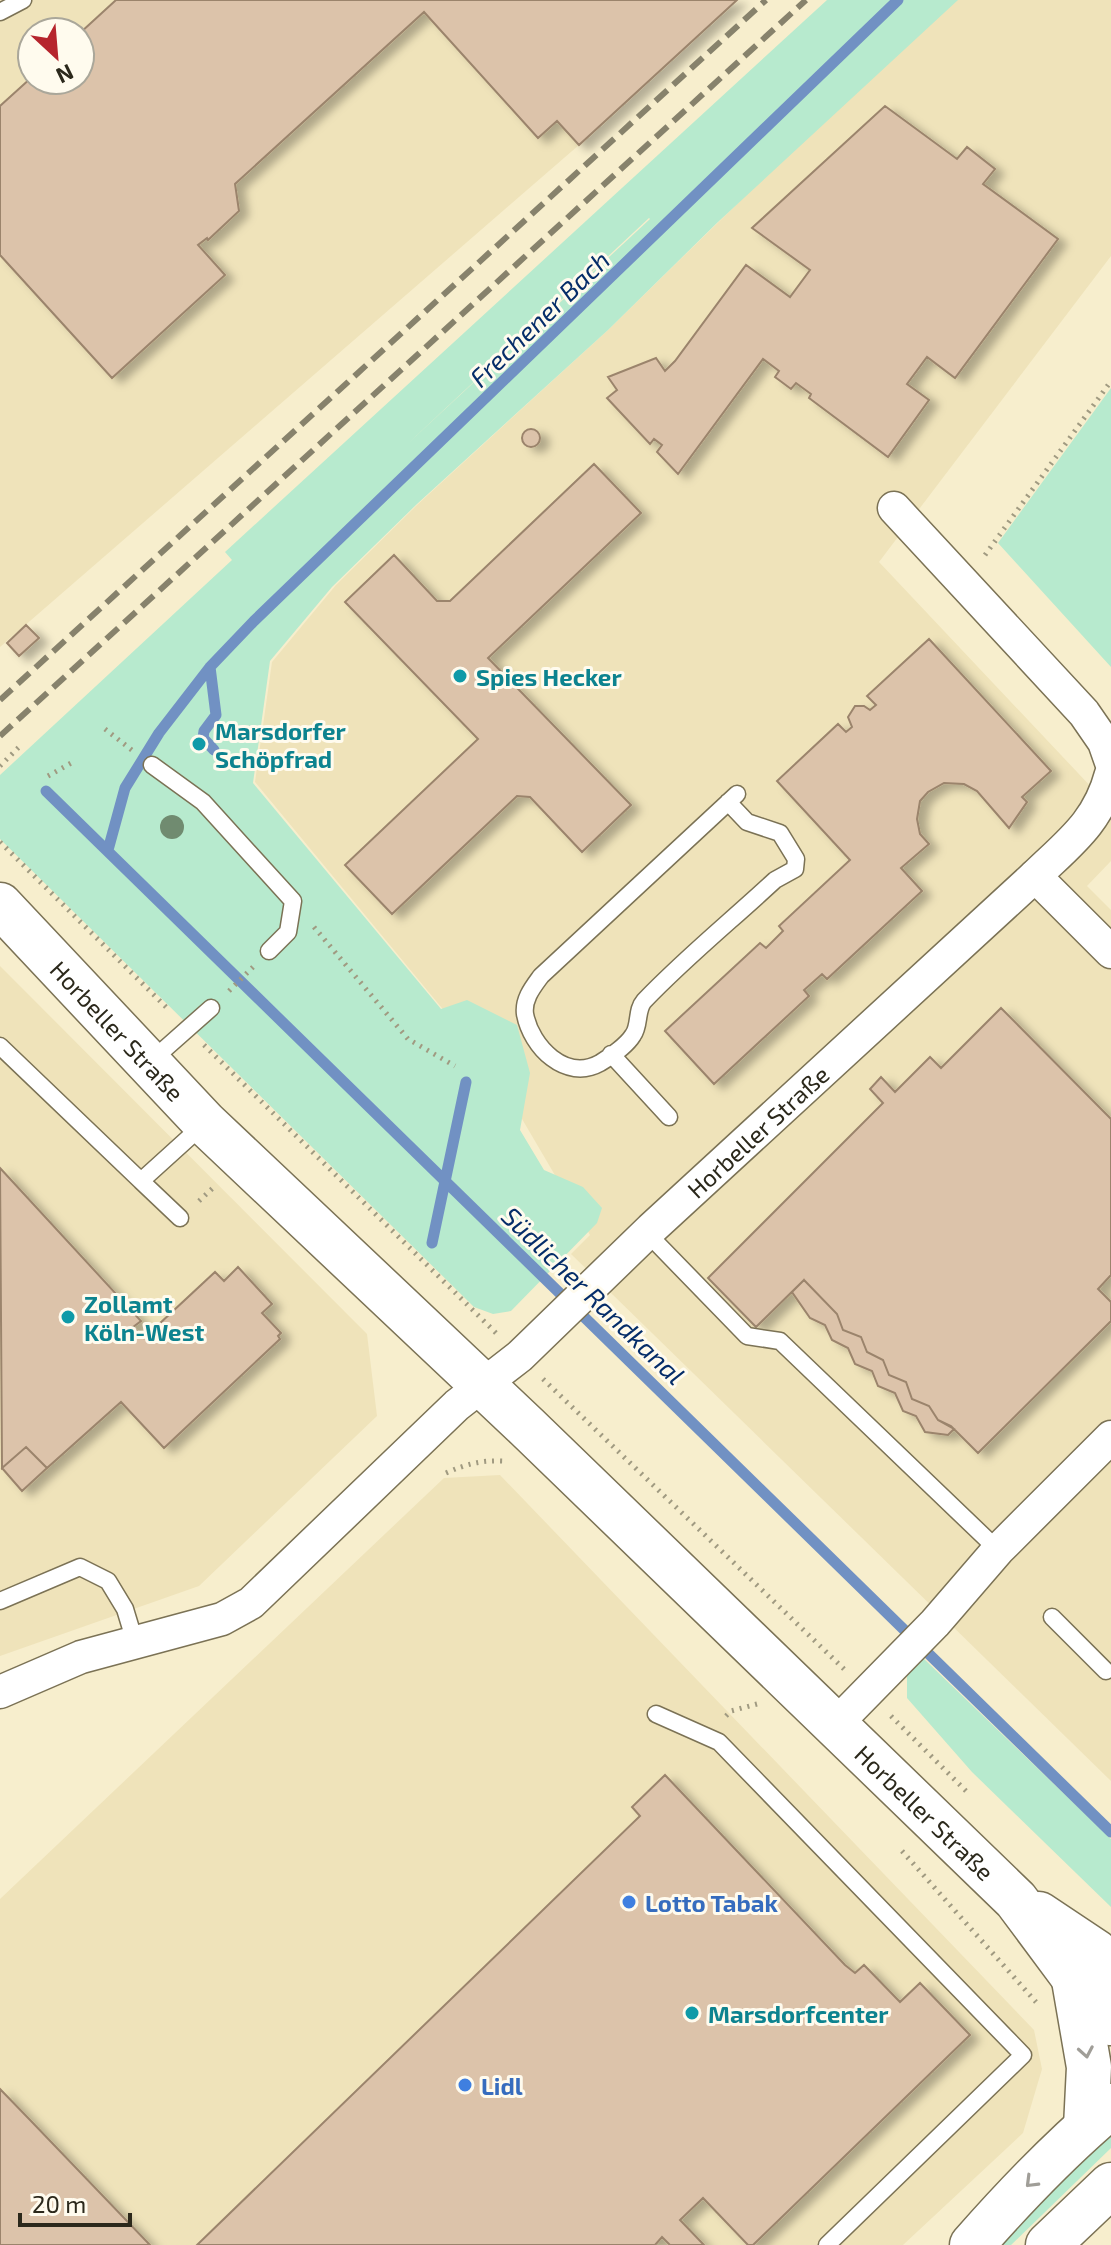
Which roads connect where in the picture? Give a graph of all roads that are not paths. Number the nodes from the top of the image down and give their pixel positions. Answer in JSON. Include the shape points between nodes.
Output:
{"nodes":[{"id":1,"x":23,"y":0,"type":"edge"},
{"id":2,"x":0,"y":12,"type":"edge"},
{"id":3,"x":894,"y":508,"type":"dead end"},
{"id":4,"x":1111,"y":762,"type":"edge"},
{"id":5,"x":152,"y":765,"type":"dead end"},
{"id":6,"x":1111,"y":774,"type":"edge"},
{"id":7,"x":1035,"y":876,"type":"junction"},
{"id":8,"x":0,"y":905,"type":"edge"},
{"id":9,"x":269,"y":951,"type":"road end"},
{"id":10,"x":1111,"y":952,"type":"edge"},
{"id":11,"x":211,"y":1008,"type":"road end"},
{"id":12,"x":0,"y":1046,"type":"edge"},
{"id":13,"x":611,"y":1054,"type":"junction"},
{"id":14,"x":149,"y":1063,"type":"junction"},
{"id":15,"x":669,"y":1117,"type":"dead end"},
{"id":16,"x":205,"y":1123,"type":"junction"},
{"id":17,"x":141,"y":1181,"type":"junction"},
{"id":18,"x":180,"y":1218,"type":"dead end"},
{"id":19,"x":647,"y":1233,"type":"junction"},
{"id":20,"x":481,"y":1384,"type":"junction"},
{"id":21,"x":1111,"y":1437,"type":"edge"},
{"id":22,"x":998,"y":1550,"type":"junction"},
{"id":23,"x":0,"y":1601,"type":"edge"},
{"id":24,"x":1052,"y":1617,"type":"dead end"},
{"id":25,"x":135,"y":1642,"type":"junction"},
{"id":26,"x":1109,"y":1672,"type":"edge"},
{"id":27,"x":0,"y":1692,"type":"edge"},
{"id":28,"x":656,"y":1714,"type":"dead end"},
{"id":29,"x":835,"y":1725,"type":"junction"},
{"id":30,"x":1098,"y":1964,"type":"edge"},
{"id":31,"x":1111,"y":2023,"type":"edge"},
{"id":32,"x":1098,"y":2117,"type":"edge"},
{"id":33,"x":1111,"y":2185,"type":"edge"},
{"id":34,"x":827,"y":2245,"type":"edge"},
{"id":35,"x":972,"y":2245,"type":"edge"},
{"id":36,"x":1048,"y":2245,"type":"edge"}],
"edges":[{"from":1,"to":2,"type":"lane"},
{"from":3,"to":4,"type":"street","via":[[1084,713]]},
{"from":5,"to":9,"type":"lane","via":[[203,802],[293,901],[288,932]]},
{"from":6,"to":7,"type":"street","name":"Horbeller Straße","via":[[1091,821]]},
{"from":7,"to":10,"type":"street"},
{"from":7,"to":19,"type":"street","name":"Horbeller Straße"},
{"from":8,"to":14,"type":"main road","name":"Horbeller Straße"},
{"from":11,"to":14,"type":"lane"},
{"from":12,"to":17,"type":"lane"},
{"from":13,"to":13,"type":"lane","via":[[634,1035],[641,1004],[775,880],[795,869],[796,859],[780,833],[747,822],[733,798],[528,992],[525,1012],[535,1039],[557,1063],[586,1068]]},
{"from":13,"to":15,"type":"lane"},
{"from":14,"to":16,"type":"main road","name":"Horbeller Straße"},
{"from":16,"to":17,"type":"lane"},
{"from":16,"to":20,"type":"main road","name":"Horbeller Straße"},
{"from":17,"to":18,"type":"lane"},
{"from":19,"to":20,"type":"street","name":"Horbeller Straße","via":[[520,1356]]},
{"from":19,"to":22,"type":"lane","via":[[747,1336],[780,1341]]},
{"from":20,"to":25,"type":"street","name":"Horbeller Straße","via":[[251,1603],[222,1619]]},
{"from":20,"to":29,"type":"main road","name":"Horbeller Straße"},
{"from":21,"to":22,"type":"street","name":"Horbeller Straße"},
{"from":22,"to":29,"type":"street","name":"Horbeller Straße"},
{"from":23,"to":25,"type":"lane","via":[[80,1567],[108,1581],[125,1609]]},
{"from":24,"to":26,"type":"lane"},
{"from":25,"to":27,"type":"street","name":"Horbeller Straße","via":[[81,1657]]},
{"from":28,"to":34,"type":"lane","via":[[719,1742],[1023,2055]]},
{"from":29,"to":30,"type":"main road","name":"Horbeller Straße","via":[[1016,1900]]},
{"from":30,"to":31,"type":"main road","name":"Horbeller Straße"},
{"from":30,"to":32,"type":"main road","one_way":true,"via":[[1089,2067]]},
{"from":32,"to":35,"type":"main road","one_way":true},
{"from":33,"to":36,"type":"main road"}]}
